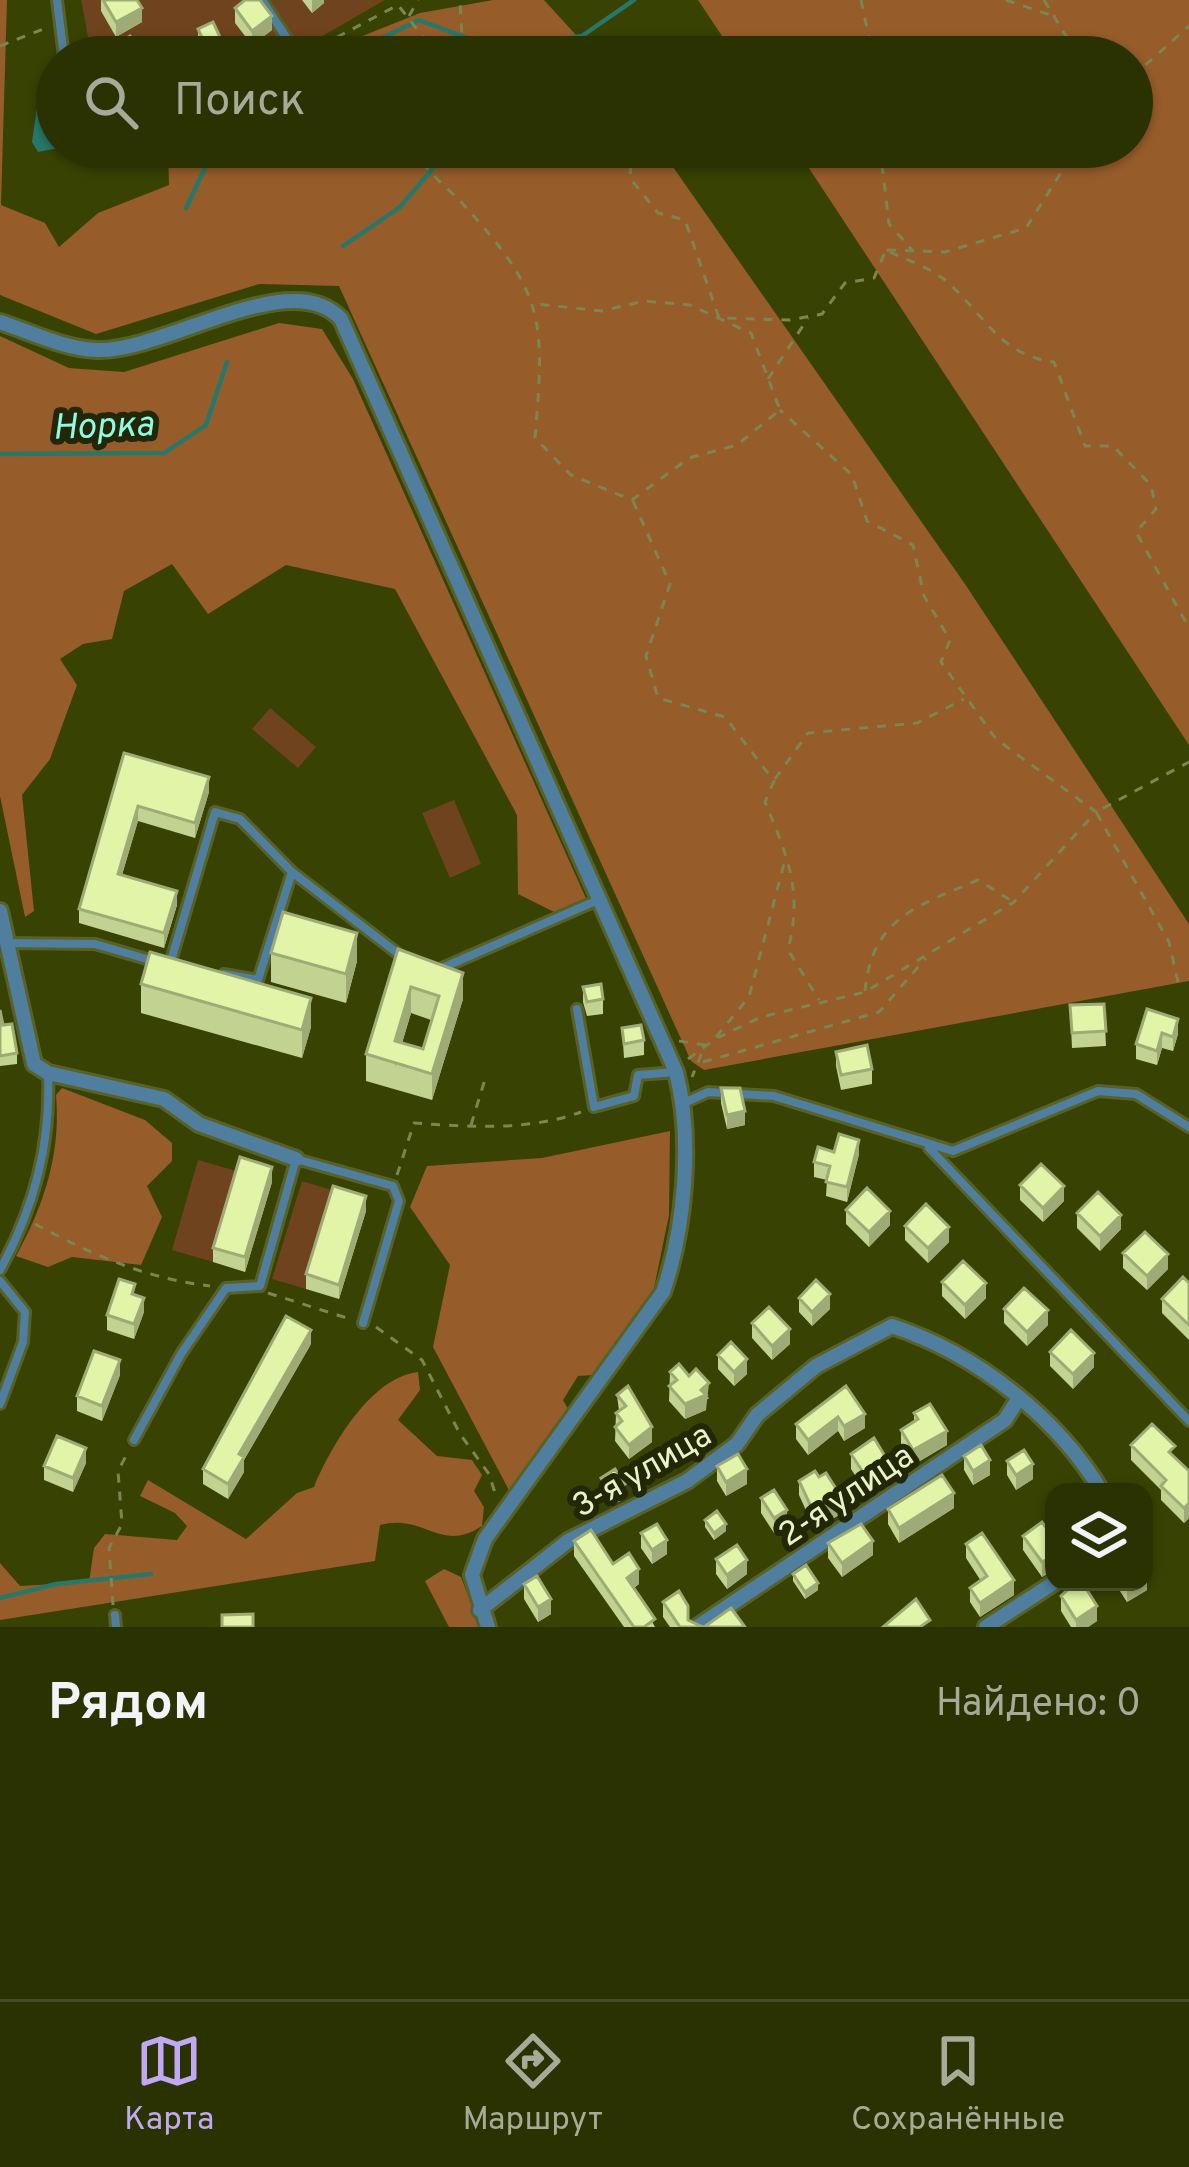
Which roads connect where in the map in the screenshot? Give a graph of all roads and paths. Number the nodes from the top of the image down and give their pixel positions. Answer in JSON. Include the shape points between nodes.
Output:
{"nodes":[{"id":1,"x":57,"y":0,"type":"edge"},
{"id":2,"x":262,"y":0,"type":"edge"},
{"id":3,"x":418,"y":0,"type":"edge"},
{"id":4,"x":460,"y":0,"type":"edge"},
{"id":5,"x":861,"y":0,"type":"edge"},
{"id":6,"x":1006,"y":0,"type":"edge"},
{"id":7,"x":1044,"y":0,"type":"edge"},
{"id":8,"x":1055,"y":17,"type":"junction"},
{"id":9,"x":408,"y":18,"type":"junction"},
{"id":10,"x":58,"y":23,"type":"junction"},
{"id":11,"x":1189,"y":26,"type":"edge"},
{"id":12,"x":60,"y":36,"type":"edge"},
{"id":13,"x":285,"y":36,"type":"edge"},
{"id":14,"x":337,"y":36,"type":"edge"},
{"id":15,"x":422,"y":36,"type":"edge"},
{"id":16,"x":462,"y":36,"type":"edge"},
{"id":17,"x":869,"y":36,"type":"edge"},
{"id":18,"x":1066,"y":36,"type":"edge"},
{"id":19,"x":0,"y":46,"type":"edge"},
{"id":20,"x":1153,"y":58,"type":"edge"},
{"id":21,"x":428,"y":168,"type":"edge"},
{"id":22,"x":631,"y":168,"type":"edge"},
{"id":23,"x":882,"y":168,"type":"edge"},
{"id":24,"x":1063,"y":168,"type":"edge"},
{"id":25,"x":886,"y":250,"type":"junction"},
{"id":26,"x":914,"y":251,"type":"junction"},
{"id":27,"x":536,"y":304,"type":"junction"},
{"id":28,"x":809,"y":316,"type":"junction"},
{"id":29,"x":719,"y":318,"type":"junction"},
{"id":30,"x":0,"y":322,"type":"edge"},
{"id":31,"x":768,"y":380,"type":"junction"},
{"id":32,"x":780,"y":410,"type":"junction"},
{"id":33,"x":632,"y":500,"type":"junction"},
{"id":34,"x":1189,"y":628,"type":"edge"},
{"id":35,"x":965,"y":698,"type":"junction"},
{"id":36,"x":1189,"y":762,"type":"edge"},
{"id":37,"x":774,"y":782,"type":"junction"},
{"id":38,"x":1096,"y":812,"type":"junction"},
{"id":39,"x":786,"y":854,"type":"junction"},
{"id":40,"x":292,"y":872,"type":"junction"},
{"id":41,"x":600,"y":899,"type":"junction"},
{"id":42,"x":1014,"y":902,"type":"junction"},
{"id":43,"x":0,"y":911,"type":"edge"},
{"id":44,"x":8,"y":943,"type":"junction"},
{"id":45,"x":932,"y":952,"type":"junction"},
{"id":46,"x":416,"y":963,"type":"edge"},
{"id":47,"x":170,"y":966,"type":"junction"},
{"id":48,"x":192,"y":969,"type":"edge"},
{"id":49,"x":438,"y":970,"type":"edge"},
{"id":50,"x":214,"y":973,"type":"edge"},
{"id":51,"x":1178,"y":982,"type":"dead end"},
{"id":52,"x":865,"y":992,"type":"junction"},
{"id":53,"x":821,"y":1003,"type":"junction"},
{"id":54,"x":577,"y":1009,"type":"dead end"},
{"id":55,"x":715,"y":1039,"type":"junction"},
{"id":56,"x":685,"y":1040,"type":"dead end"},
{"id":57,"x":705,"y":1045,"type":"junction"},
{"id":58,"x":703,"y":1062,"type":"junction"},
{"id":59,"x":676,"y":1072,"type":"junction"},
{"id":60,"x":48,"y":1073,"type":"junction"},
{"id":61,"x":486,"y":1076,"type":"dead end"},
{"id":62,"x":682,"y":1098,"type":"junction"},
{"id":63,"x":594,"y":1107,"type":"junction"},
{"id":64,"x":1189,"y":1126,"type":"edge"},
{"id":65,"x":470,"y":1127,"type":"junction"},
{"id":66,"x":928,"y":1147,"type":"junction"},
{"id":67,"x":296,"y":1159,"type":"junction"},
{"id":68,"x":393,"y":1186,"type":"junction"},
{"id":69,"x":28,"y":1220,"type":"junction"},
{"id":70,"x":0,"y":1270,"type":"edge"},
{"id":71,"x":0,"y":1280,"type":"edge"},
{"id":72,"x":260,"y":1286,"type":"junction"},
{"id":73,"x":226,"y":1288,"type":"junction"},
{"id":74,"x":363,"y":1323,"type":"junction"},
{"id":75,"x":1018,"y":1401,"type":"junction"},
{"id":76,"x":0,"y":1404,"type":"edge"},
{"id":77,"x":1189,"y":1421,"type":"edge"},
{"id":78,"x":134,"y":1440,"type":"joint"},
{"id":79,"x":1096,"y":1483,"type":"edge"},
{"id":80,"x":501,"y":1515,"type":"junction"},
{"id":81,"x":1045,"y":1589,"type":"edge"},
{"id":82,"x":480,"y":1610,"type":"junction"},
{"id":83,"x":116,"y":1615,"type":"joint"},
{"id":84,"x":116,"y":1627,"type":"edge"},
{"id":85,"x":488,"y":1627,"type":"edge"},
{"id":86,"x":697,"y":1627,"type":"edge"},
{"id":87,"x":986,"y":1627,"type":"edge"}],
"edges":[{"from":1,"to":10,"type":"lane"},
{"from":2,"to":13,"type":"lane"},
{"from":3,"to":9,"type":"path"},
{"from":4,"to":16,"type":"path"},
{"from":5,"to":17,"type":"path"},
{"from":6,"to":8,"type":"path"},
{"from":7,"to":8,"type":"path"},
{"from":8,"to":18,"type":"path"},
{"from":9,"to":14,"type":"path","via":[[398,5]]},
{"from":9,"to":15,"type":"path"},
{"from":10,"to":12,"type":"lane"},
{"from":10,"to":19,"type":"path"},
{"from":11,"to":20,"type":"path"},
{"from":21,"to":27,"type":"path","via":[[508,254]]},
{"from":22,"to":29,"type":"path","via":[[658,213],[685,220]]},
{"from":23,"to":26,"type":"path","via":[[889,224]]},
{"from":24,"to":26,"type":"path","via":[[1026,228],[945,252]]},
{"from":25,"to":26,"type":"path"},
{"from":25,"to":28,"type":"path","via":[[874,278],[845,283],[822,314]]},
{"from":25,"to":34,"type":"path","via":[[944,278],[991,334],[1028,358],[1054,362],[1085,446],[1113,446],[1151,485],[1156,509],[1136,532]]},
{"from":27,"to":29,"type":"path","via":[[602,311],[644,301],[690,305]]},
{"from":27,"to":33,"type":"path","via":[[542,349],[535,438],[571,475]]},
{"from":28,"to":29,"type":"path"},
{"from":28,"to":31,"type":"path"},
{"from":29,"to":31,"type":"path","via":[[751,333]]},
{"from":30,"to":41,"type":"street","via":[[95,350],[135,346],[287,298],[327,304],[362,359]]},
{"from":31,"to":32,"type":"path"},
{"from":32,"to":33,"type":"path","via":[[737,445],[689,458]]},
{"from":32,"to":35,"type":"path","via":[[852,475],[867,520],[913,545],[925,596],[950,640],[941,662]]},
{"from":33,"to":37,"type":"path","via":[[670,584],[646,656],[658,698],[725,717]]},
{"from":35,"to":37,"type":"path","via":[[917,723],[808,734]]},
{"from":35,"to":38,"type":"path","via":[[996,740]]},
{"from":36,"to":38,"type":"path"},
{"from":37,"to":39,"type":"path","via":[[765,802]]},
{"from":38,"to":42,"type":"path"},
{"from":38,"to":51,"type":"path","via":[[1168,942]]},
{"from":39,"to":53,"type":"path","via":[[798,907],[788,950]]},
{"from":39,"to":55,"type":"path","via":[[749,997]]},
{"from":40,"to":46,"type":"lane","via":[[395,956]]},
{"from":40,"to":47,"type":"lane","via":[[240,819],[215,812]]},
{"from":40,"to":50,"type":"lane","via":[[258,980]]},
{"from":41,"to":49,"type":"lane"},
{"from":41,"to":59,"type":"street"},
{"from":42,"to":45,"type":"path"},
{"from":42,"to":52,"type":"path","via":[[978,880],[902,913],[868,957]]},
{"from":43,"to":44,"type":"street"},
{"from":44,"to":47,"type":"lane","via":[[95,944]]},
{"from":44,"to":60,"type":"street","via":[[28,1052]]},
{"from":45,"to":52,"type":"path"},
{"from":45,"to":58,"type":"path","via":[[878,1012]]},
{"from":47,"to":48,"type":"lane"},
{"from":52,"to":53,"type":"path"},
{"from":53,"to":55,"type":"path","via":[[761,1017]]},
{"from":54,"to":63,"type":"lane"},
{"from":55,"to":57,"type":"path"},
{"from":56,"to":57,"type":"path"},
{"from":57,"to":58,"type":"path"},
{"from":57,"to":59,"type":"path"},
{"from":58,"to":62,"type":"path"},
{"from":59,"to":62,"type":"street"},
{"from":59,"to":63,"type":"lane","via":[[638,1075],[634,1096]]},
{"from":60,"to":67,"type":"street","via":[[164,1100],[199,1124]]},
{"from":60,"to":69,"type":"lane","via":[[44,1149]]},
{"from":61,"to":65,"type":"path"},
{"from":62,"to":66,"type":"lane","via":[[708,1091],[774,1096]]},
{"from":62,"to":80,"type":"street","via":[[672,1266],[656,1304]]},
{"from":63,"to":65,"type":"path","via":[[558,1121]]},
{"from":64,"to":66,"type":"lane","via":[[1136,1094],[1098,1091],[982,1142]]},
{"from":65,"to":68,"type":"path","via":[[414,1123]]},
{"from":66,"to":77,"type":"lane"},
{"from":67,"to":68,"type":"lane"},
{"from":67,"to":72,"type":"lane"},
{"from":68,"to":74,"type":"lane","via":[[398,1202]]},
{"from":69,"to":70,"type":"lane"},
{"from":69,"to":73,"type":"path","via":[[158,1280]]},
{"from":71,"to":76,"type":"lane","via":[[25,1312]]},
{"from":72,"to":73,"type":"lane"},
{"from":72,"to":74,"type":"path","via":[[274,1298]]},
{"from":73,"to":78,"type":"lane"},
{"from":74,"to":80,"type":"path","via":[[422,1360],[489,1474]]},
{"from":75,"to":79,"type":"street","via":[[1058,1428]]},
{"from":75,"to":82,"type":"street","name":"3-я улица","via":[[904,1330],[881,1329],[816,1366],[687,1481],[568,1541]]},
{"from":75,"to":86,"type":"street","name":"2-я улица","via":[[1005,1420]]},
{"from":78,"to":83,"type":"path","via":[[118,1471],[122,1524],[109,1548]]},
{"from":80,"to":82,"type":"street","via":[[472,1575]]},
{"from":81,"to":87,"type":"street"},
{"from":82,"to":85,"type":"street"},
{"from":83,"to":84,"type":"lane"}]}
